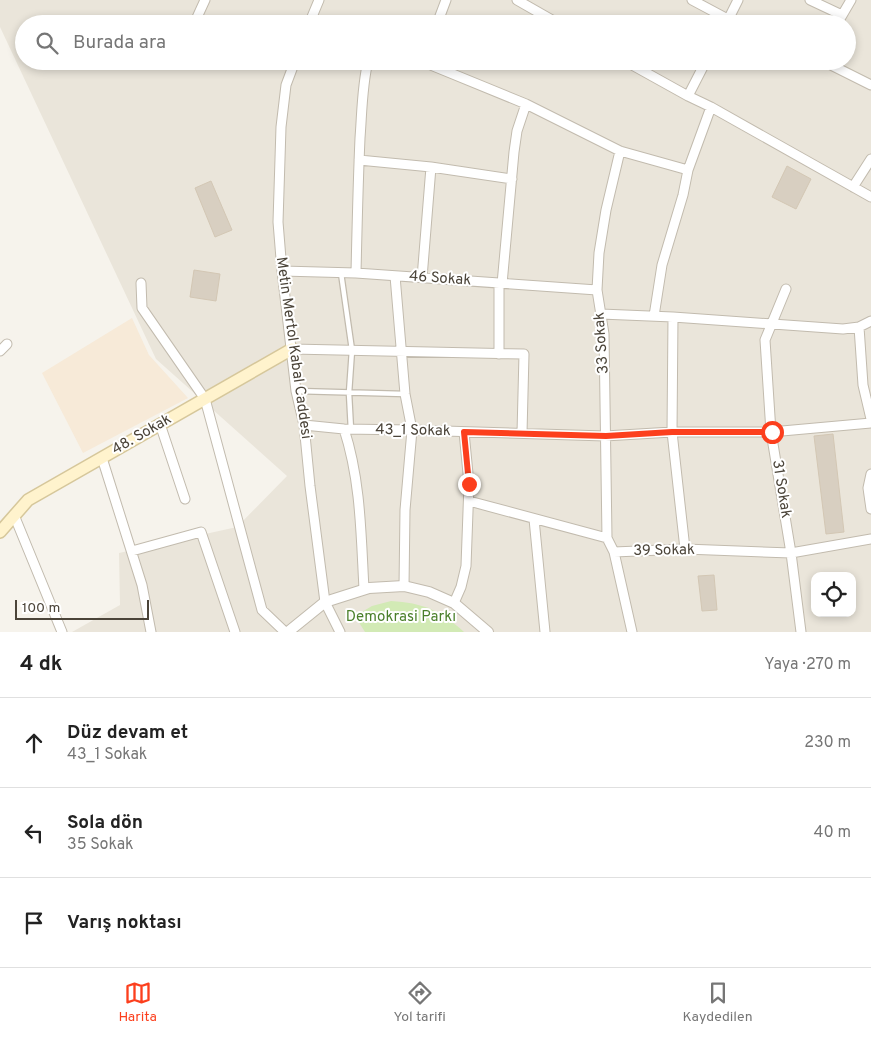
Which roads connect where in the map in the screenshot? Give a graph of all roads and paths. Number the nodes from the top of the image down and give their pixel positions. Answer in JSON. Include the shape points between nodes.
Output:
{"nodes":[{"id":1,"x":205,"y":0,"type":"edge"},
{"id":2,"x":320,"y":0,"type":"edge"},
{"id":3,"x":446,"y":0,"type":"edge"},
{"id":4,"x":517,"y":0,"type":"edge"},
{"id":5,"x":692,"y":0,"type":"edge"},
{"id":6,"x":738,"y":0,"type":"edge"},
{"id":7,"x":811,"y":0,"type":"edge"},
{"id":8,"x":852,"y":0,"type":"edge"},
{"id":9,"x":198,"y":15,"type":"edge"},
{"id":10,"x":314,"y":15,"type":"edge"},
{"id":11,"x":440,"y":15,"type":"edge"},
{"id":12,"x":543,"y":15,"type":"edge"},
{"id":13,"x":715,"y":15,"type":"edge"},
{"id":14,"x":730,"y":15,"type":"edge"},
{"id":15,"x":842,"y":15,"type":"joint"},
{"id":16,"x":292,"y":70,"type":"edge"},
{"id":17,"x":366,"y":70,"type":"edge"},
{"id":18,"x":443,"y":70,"type":"edge"},
{"id":19,"x":641,"y":70,"type":"edge"},
{"id":20,"x":701,"y":70,"type":"edge"},
{"id":21,"x":841,"y":70,"type":"edge"},
{"id":22,"x":871,"y":85,"type":"edge"},
{"id":23,"x":688,"y":96,"type":"junction"},
{"id":24,"x":526,"y":104,"type":"junction"},
{"id":25,"x":711,"y":107,"type":"junction"},
{"id":26,"x":620,"y":151,"type":"junction"},
{"id":27,"x":871,"y":159,"type":"edge"},
{"id":28,"x":359,"y":160,"type":"junction"},
{"id":29,"x":432,"y":167,"type":"junction"},
{"id":30,"x":688,"y":170,"type":"junction"},
{"id":31,"x":512,"y":179,"type":"junction"},
{"id":32,"x":853,"y":187,"type":"junction"},
{"id":33,"x":871,"y":197,"type":"edge"},
{"id":34,"x":282,"y":271,"type":"junction"},
{"id":35,"x":342,"y":273,"type":"junction"},
{"id":36,"x":356,"y":273,"type":"junction"},
{"id":37,"x":395,"y":276,"type":"junction"},
{"id":38,"x":422,"y":278,"type":"junction"},
{"id":39,"x":141,"y":283,"type":"dead end"},
{"id":40,"x":501,"y":284,"type":"junction"},
{"id":41,"x":786,"y":289,"type":"dead end"},
{"id":42,"x":597,"y":290,"type":"junction"},
{"id":43,"x":601,"y":314,"type":"junction"},
{"id":44,"x":654,"y":316,"type":"junction"},
{"id":45,"x":674,"y":317,"type":"junction"},
{"id":46,"x":871,"y":321,"type":"edge"},
{"id":47,"x":770,"y":324,"type":"junction"},
{"id":48,"x":859,"y":327,"type":"junction"},
{"id":49,"x":7,"y":344,"type":"dead end"},
{"id":50,"x":292,"y":349,"type":"junction"},
{"id":51,"x":352,"y":350,"type":"junction"},
{"id":52,"x":0,"y":351,"type":"edge"},
{"id":53,"x":401,"y":351,"type":"junction"},
{"id":54,"x":499,"y":354,"type":"junction"},
{"id":55,"x":867,"y":385,"type":"edge"},
{"id":56,"x":296,"y":391,"type":"junction"},
{"id":57,"x":349,"y":392,"type":"junction"},
{"id":58,"x":405,"y":394,"type":"junction"},
{"id":59,"x":205,"y":399,"type":"junction"},
{"id":60,"x":871,"y":421,"type":"edge"},
{"id":61,"x":160,"y":424,"type":"junction"},
{"id":62,"x":304,"y":425,"type":"junction"},
{"id":63,"x":348,"y":430,"type":"junction"},
{"id":64,"x":412,"y":430,"type":"junction"},
{"id":65,"x":464,"y":432,"type":"junction"},
{"id":66,"x":672,"y":432,"type":"junction"},
{"id":67,"x":772,"y":432,"type":"junction"},
{"id":68,"x":522,"y":434,"type":"junction"},
{"id":69,"x":606,"y":436,"type":"junction"},
{"id":70,"x":102,"y":458,"type":"junction"},
{"id":71,"x":871,"y":474,"type":"edge"},
{"id":72,"x":185,"y":499,"type":"dead end"},
{"id":73,"x":469,"y":501,"type":"junction"},
{"id":74,"x":871,"y":509,"type":"edge"},
{"id":75,"x":14,"y":516,"type":"junction"},
{"id":76,"x":534,"y":519,"type":"junction"},
{"id":77,"x":0,"y":532,"type":"edge"},
{"id":78,"x":607,"y":538,"type":"junction"},
{"id":79,"x":871,"y":539,"type":"edge"},
{"id":80,"x":685,"y":549,"type":"junction"},
{"id":81,"x":132,"y":551,"type":"junction"},
{"id":82,"x":614,"y":552,"type":"junction"},
{"id":83,"x":791,"y":553,"type":"junction"},
{"id":84,"x":404,"y":586,"type":"junction"},
{"id":85,"x":364,"y":589,"type":"junction"},
{"id":86,"x":325,"y":602,"type":"junction"},
{"id":87,"x":454,"y":602,"type":"junction"},
{"id":88,"x":62,"y":632,"type":"edge"},
{"id":89,"x":151,"y":632,"type":"edge"},
{"id":90,"x":235,"y":632,"type":"edge"},
{"id":91,"x":287,"y":632,"type":"edge"},
{"id":92,"x":340,"y":632,"type":"edge"},
{"id":93,"x":488,"y":632,"type":"edge"},
{"id":94,"x":545,"y":632,"type":"edge"},
{"id":95,"x":632,"y":632,"type":"edge"},
{"id":96,"x":801,"y":632,"type":"edge"}],
"edges":[{"from":1,"to":9,"type":"street"},
{"from":2,"to":10,"type":"street"},
{"from":3,"to":11,"type":"street"},
{"from":4,"to":12,"type":"street"},
{"from":5,"to":13,"type":"street"},
{"from":6,"to":14,"type":"street"},
{"from":7,"to":15,"type":"street"},
{"from":8,"to":15,"type":"street"},
{"from":16,"to":34,"type":"street","name":"Metin Mertol Kabal Caddesi","via":[[286,85],[281,127],[278,222]]},
{"from":17,"to":28,"type":"street"},
{"from":18,"to":24,"type":"street"},
{"from":19,"to":23,"type":"street"},
{"from":20,"to":23,"type":"street"},
{"from":21,"to":22,"type":"street"},
{"from":23,"to":25,"type":"street"},
{"from":24,"to":26,"type":"street"},
{"from":24,"to":31,"type":"street","via":[[517,131]]},
{"from":25,"to":30,"type":"street"},
{"from":25,"to":32,"type":"street"},
{"from":26,"to":30,"type":"street"},
{"from":26,"to":42,"type":"street","name":"33 Sokak","via":[[599,254]]},
{"from":27,"to":32,"type":"street"},
{"from":28,"to":29,"type":"street"},
{"from":28,"to":36,"type":"street"},
{"from":29,"to":31,"type":"street"},
{"from":29,"to":38,"type":"street"},
{"from":30,"to":44,"type":"street","via":[[662,265]]},
{"from":31,"to":40,"type":"street"},
{"from":32,"to":33,"type":"street"},
{"from":34,"to":35,"type":"street","name":"46 Sokak"},
{"from":34,"to":50,"type":"street","name":"Metin Mertol Kabal Caddesi"},
{"from":35,"to":36,"type":"street","name":"46 Sokak"},
{"from":35,"to":51,"type":"lane"},
{"from":36,"to":37,"type":"street","name":"46 Sokak"},
{"from":37,"to":38,"type":"street","name":"46 Sokak"},
{"from":37,"to":53,"type":"street"},
{"from":38,"to":40,"type":"street","name":"46 Sokak"},
{"from":39,"to":59,"type":"street","via":[[142,308]]},
{"from":40,"to":42,"type":"street","name":"46 Sokak"},
{"from":40,"to":54,"type":"street"},
{"from":41,"to":47,"type":"street","name":"31 Sokak"},
{"from":42,"to":43,"type":"street","name":"33 Sokak"},
{"from":43,"to":44,"type":"street"},
{"from":43,"to":69,"type":"street","name":"33 Sokak"},
{"from":44,"to":45,"type":"street"},
{"from":45,"to":47,"type":"street"},
{"from":45,"to":66,"type":"street"},
{"from":46,"to":48,"type":"street"},
{"from":47,"to":48,"type":"street"},
{"from":47,"to":67,"type":"street","name":"31 Sokak","via":[[765,340]]},
{"from":48,"to":55,"type":"street"},
{"from":49,"to":52,"type":"street"},
{"from":50,"to":51,"type":"street"},
{"from":50,"to":56,"type":"street","name":"Metin Mertol Kabal Caddesi"},
{"from":50,"to":59,"type":"main road","name":"48. Sokak"},
{"from":51,"to":53,"type":"street"},
{"from":51,"to":57,"type":"lane"},
{"from":53,"to":54,"type":"street"},
{"from":53,"to":58,"type":"street"},
{"from":54,"to":68,"type":"street","via":[[524,354]]},
{"from":55,"to":60,"type":"street"},
{"from":56,"to":57,"type":"lane"},
{"from":56,"to":62,"type":"street","name":"Metin Mertol Kabal Caddesi"},
{"from":57,"to":58,"type":"lane"},
{"from":57,"to":63,"type":"lane"},
{"from":58,"to":64,"type":"street"},
{"from":59,"to":61,"type":"main road","name":"48. Sokak"},
{"from":59,"to":91,"type":"street","via":[[262,610]]},
{"from":60,"to":67,"type":"street","name":"43_1 Sokak"},
{"from":61,"to":70,"type":"main road","name":"48. Sokak"},
{"from":61,"to":72,"type":"street"},
{"from":62,"to":63,"type":"street","name":"43_1 Sokak"},
{"from":62,"to":86,"type":"street","name":"Metin Mertol Kabal Caddesi"},
{"from":63,"to":64,"type":"street","name":"43_1 Sokak"},
{"from":63,"to":85,"type":"street"},
{"from":64,"to":65,"type":"street","name":"43_1 Sokak"},
{"from":64,"to":84,"type":"street","via":[[405,510]]},
{"from":65,"to":68,"type":"street","name":"43_1 Sokak"},
{"from":65,"to":73,"type":"street"},
{"from":66,"to":67,"type":"street","name":"43_1 Sokak"},
{"from":66,"to":69,"type":"street","name":"43_1 Sokak"},
{"from":66,"to":80,"type":"street"},
{"from":67,"to":83,"type":"street","name":"31 Sokak"},
{"from":68,"to":69,"type":"street","name":"43_1 Sokak"},
{"from":69,"to":78,"type":"street","name":"33 Sokak"},
{"from":70,"to":75,"type":"main road","name":"48. Sokak","via":[[28,500]]},
{"from":70,"to":81,"type":"street"},
{"from":71,"to":74,"type":"street","via":[[868,488]]},
{"from":73,"to":76,"type":"street"},
{"from":73,"to":87,"type":"street","via":[[466,566]]},
{"from":75,"to":77,"type":"main road","name":"48. Sokak"},
{"from":75,"to":88,"type":"street"},
{"from":76,"to":78,"type":"street"},
{"from":76,"to":94,"type":"street"},
{"from":78,"to":82,"type":"street","name":"39 Sokak"},
{"from":79,"to":83,"type":"street","name":"39 Sokak"},
{"from":80,"to":82,"type":"street","name":"39 Sokak"},
{"from":80,"to":83,"type":"street","name":"39 Sokak"},
{"from":81,"to":89,"type":"street"},
{"from":81,"to":90,"type":"street","via":[[201,532]]},
{"from":82,"to":95,"type":"street"},
{"from":83,"to":96,"type":"street","name":"31 Sokak"},
{"from":84,"to":85,"type":"street"},
{"from":84,"to":87,"type":"street"},
{"from":85,"to":86,"type":"street"},
{"from":86,"to":91,"type":"street"},
{"from":86,"to":92,"type":"street","name":"Metin Mertol Kabal Caddesi"},
{"from":87,"to":93,"type":"street"}]}
